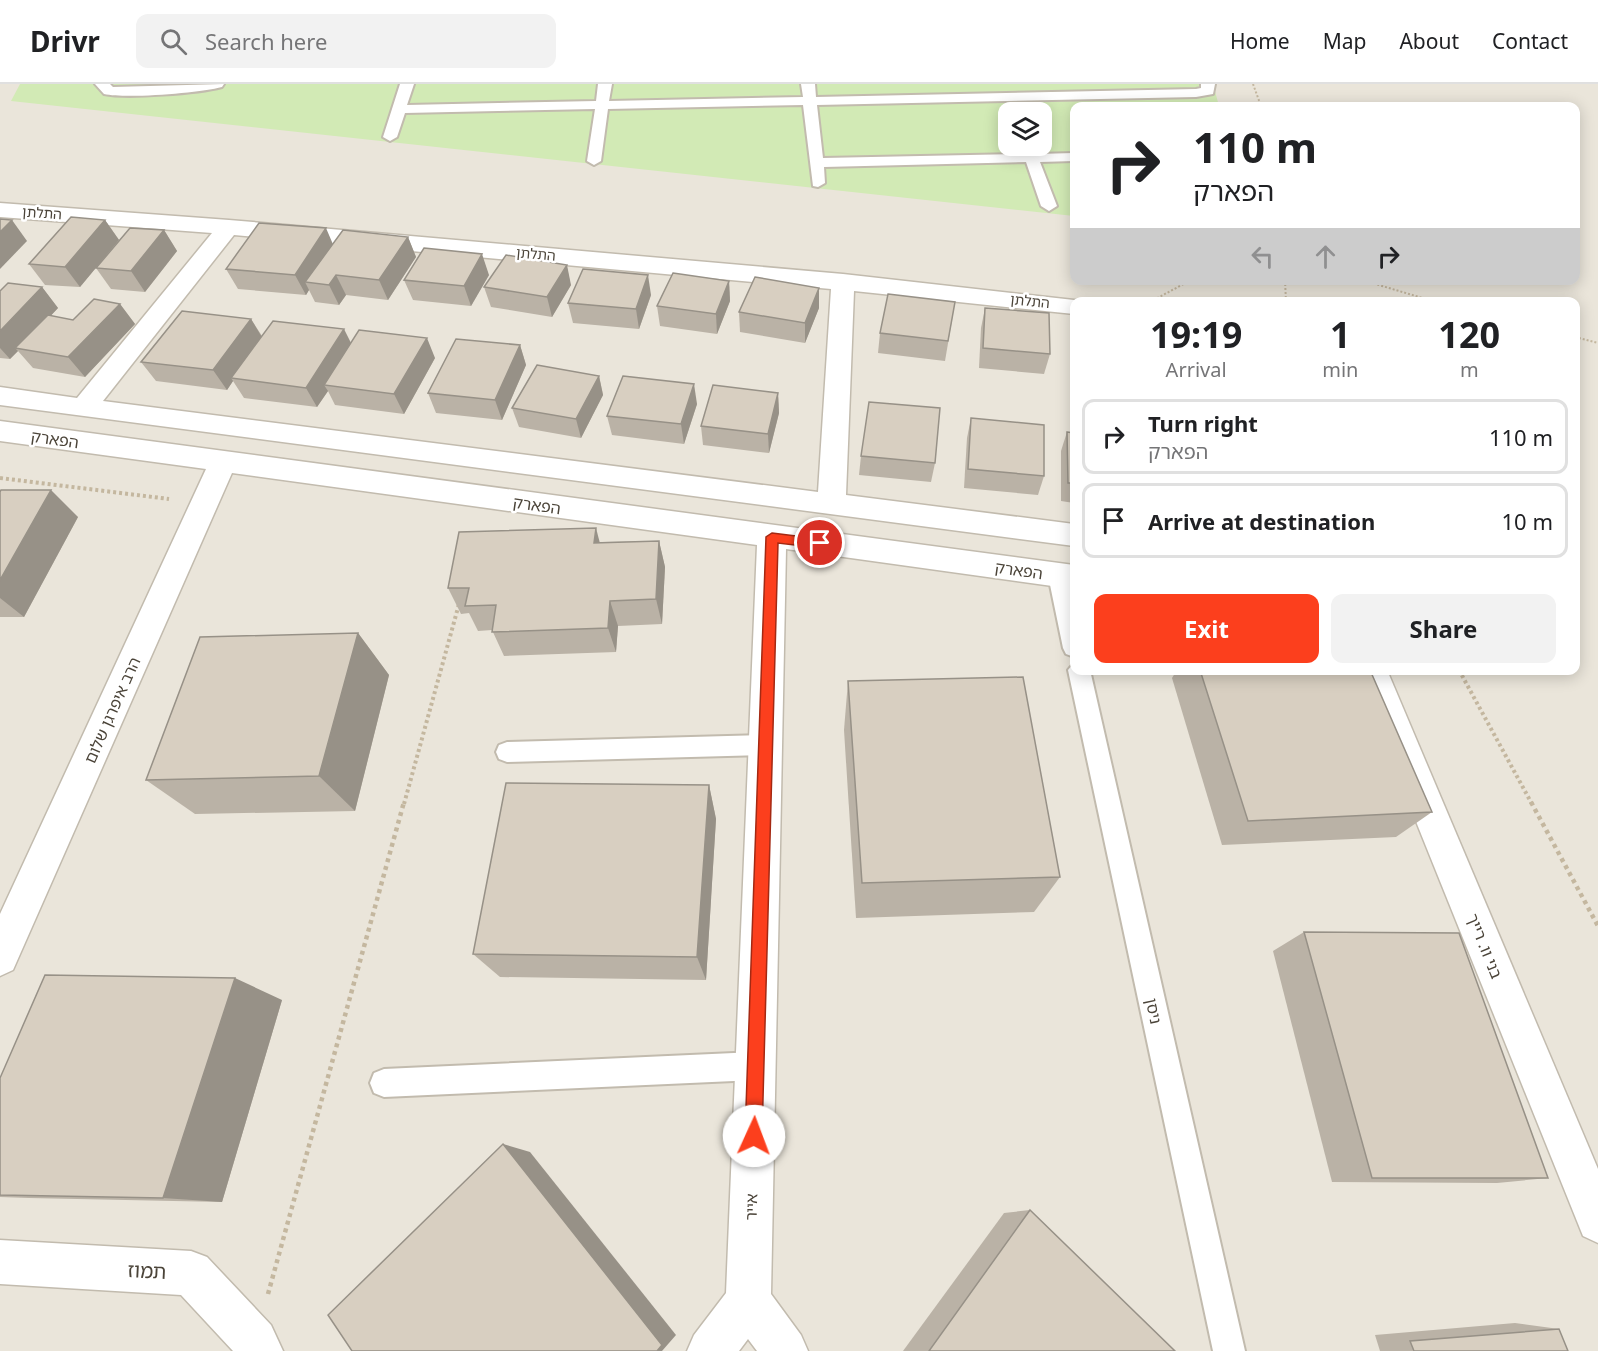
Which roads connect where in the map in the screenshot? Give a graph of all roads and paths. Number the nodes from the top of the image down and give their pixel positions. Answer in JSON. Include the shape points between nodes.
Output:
{"nodes":[{"id":1,"x":102,"y":84,"type":"edge"},
{"id":2,"x":216,"y":84,"type":"edge"},
{"id":3,"x":407,"y":84,"type":"edge"},
{"id":4,"x":605,"y":84,"type":"edge"},
{"id":5,"x":808,"y":84,"type":"edge"},
{"id":6,"x":1208,"y":84,"type":"edge"},
{"id":7,"x":1253,"y":84,"type":"edge"},
{"id":8,"x":1010,"y":91,"type":"edge"},
{"id":9,"x":810,"y":100,"type":"junction"},
{"id":10,"x":1260,"y":102,"type":"edge"},
{"id":11,"x":602,"y":106,"type":"junction"},
{"id":12,"x":399,"y":109,"type":"junction"},
{"id":13,"x":390,"y":137,"type":"dead end"},
{"id":14,"x":998,"y":154,"type":"edge"},
{"id":15,"x":1052,"y":155,"type":"edge"},
{"id":16,"x":1030,"y":156,"type":"edge"},
{"id":17,"x":1070,"y":157,"type":"edge"},
{"id":18,"x":594,"y":161,"type":"dead end"},
{"id":19,"x":816,"y":163,"type":"junction"},
{"id":20,"x":819,"y":183,"type":"dead end"},
{"id":21,"x":1049,"y":206,"type":"dead end"},
{"id":22,"x":0,"y":210,"type":"edge"},
{"id":23,"x":229,"y":227,"type":"junction"},
{"id":24,"x":843,"y":281,"type":"junction"},
{"id":25,"x":1182,"y":285,"type":"edge"},
{"id":26,"x":1379,"y":285,"type":"edge"},
{"id":27,"x":1159,"y":297,"type":"edge"},
{"id":28,"x":1419,"y":297,"type":"edge"},
{"id":29,"x":1070,"y":306,"type":"edge"},
{"id":30,"x":1580,"y":339,"type":"edge"},
{"id":31,"x":1598,"y":344,"type":"edge"},
{"id":32,"x":0,"y":396,"type":"edge"},
{"id":33,"x":83,"y":408,"type":"junction"},
{"id":34,"x":0,"y":431,"type":"edge"},
{"id":35,"x":223,"y":462,"type":"junction"},
{"id":36,"x":0,"y":478,"type":"edge"},
{"id":37,"x":831,"y":505,"type":"junction"},
{"id":38,"x":166,"y":510,"type":"dead end"},
{"id":39,"x":1070,"y":535,"type":"edge"},
{"id":40,"x":772,"y":537,"type":"junction"},
{"id":41,"x":1066,"y":576,"type":"edge"},
{"id":42,"x":459,"y":602,"type":"edge"},
{"id":43,"x":1070,"y":612,"type":"edge"},
{"id":44,"x":1080,"y":675,"type":"edge"},
{"id":45,"x":1373,"y":675,"type":"edge"},
{"id":46,"x":1462,"y":675,"type":"edge"},
{"id":47,"x":766,"y":746,"type":"junction"},
{"id":48,"x":507,"y":752,"type":"dead end"},
{"id":49,"x":1598,"y":926,"type":"edge"},
{"id":50,"x":0,"y":957,"type":"edge"},
{"id":51,"x":756,"y":1066,"type":"junction"},
{"id":52,"x":384,"y":1083,"type":"dead end"},
{"id":53,"x":1598,"y":1221,"type":"edge"},
{"id":54,"x":0,"y":1262,"type":"edge"},
{"id":55,"x":748,"y":1301,"type":"junction"},
{"id":56,"x":257,"y":1346,"type":"edge"},
{"id":57,"x":710,"y":1351,"type":"edge"},
{"id":58,"x":785,"y":1351,"type":"edge"},
{"id":59,"x":1229,"y":1351,"type":"edge"}],
"edges":[{"from":1,"to":2,"type":"lane","via":[[109,91],[202,88]]},
{"from":3,"to":12,"type":"lane"},
{"from":4,"to":11,"type":"lane"},
{"from":5,"to":9,"type":"lane"},
{"from":6,"to":8,"type":"lane","via":[[1208,91],[1196,93]]},
{"from":7,"to":10,"type":"path"},
{"from":8,"to":9,"type":"lane"},
{"from":9,"to":11,"type":"lane"},
{"from":9,"to":19,"type":"lane"},
{"from":11,"to":12,"type":"lane"},
{"from":11,"to":18,"type":"lane"},
{"from":12,"to":13,"type":"lane"},
{"from":14,"to":19,"type":"lane"},
{"from":15,"to":17,"type":"lane"},
{"from":16,"to":21,"type":"lane"},
{"from":19,"to":20,"type":"lane"},
{"from":22,"to":23,"type":"street","name":"התלתן"},
{"from":23,"to":24,"type":"street","name":"התלתן"},
{"from":23,"to":33,"type":"street"},
{"from":24,"to":29,"type":"street","name":"התלתן"},
{"from":24,"to":37,"type":"street"},
{"from":25,"to":27,"type":"path"},
{"from":26,"to":28,"type":"path"},
{"from":30,"to":31,"type":"path"},
{"from":32,"to":33,"type":"street","name":"הפארק"},
{"from":33,"to":37,"type":"street","name":"הפארק"},
{"from":34,"to":35,"type":"street","name":"הפארק"},
{"from":35,"to":40,"type":"street","name":"הפארק"},
{"from":35,"to":50,"type":"street","name":"הרב איפרגן שלום"},
{"from":36,"to":38,"type":"path","via":[[171,500]]},
{"from":37,"to":39,"type":"street","name":"הפארק"},
{"from":40,"to":41,"type":"street","name":"הפארק"},
{"from":40,"to":47,"type":"street","name":"אייר"},
{"from":41,"to":43,"type":"lane"},
{"from":42,"to":56,"type":"path"},
{"from":44,"to":59,"type":"lane","name":"ניסן"},
{"from":45,"to":53,"type":"street","name":"בני וו. רייך"},
{"from":46,"to":49,"type":"path"},
{"from":47,"to":48,"type":"lane"},
{"from":47,"to":51,"type":"street","name":"אייר"},
{"from":51,"to":52,"type":"lane"},
{"from":51,"to":55,"type":"street","name":"אייר"},
{"from":54,"to":56,"type":"street","name":"תמוז","via":[[191,1274]]},
{"from":55,"to":57,"type":"street"},
{"from":55,"to":58,"type":"street"}]}
